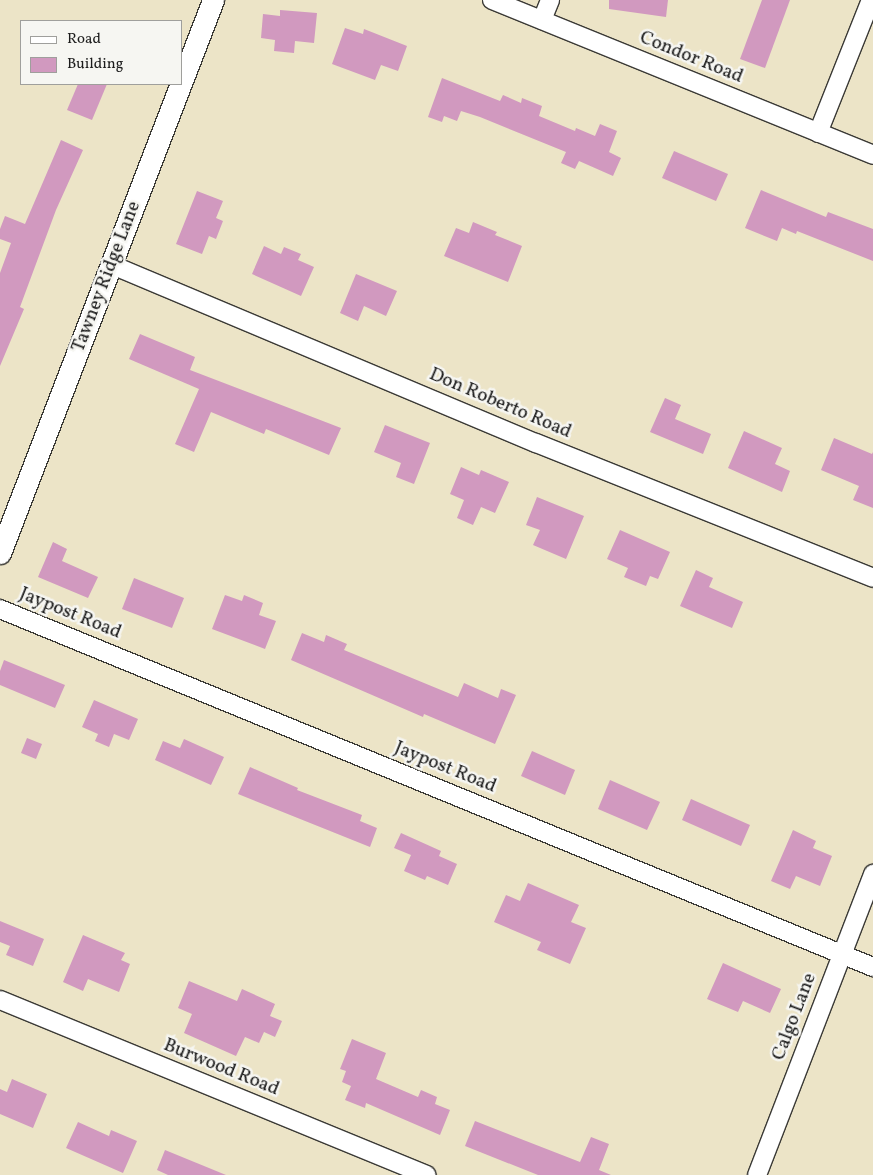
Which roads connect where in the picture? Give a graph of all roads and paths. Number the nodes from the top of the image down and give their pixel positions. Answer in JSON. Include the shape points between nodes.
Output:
{"nodes":[{"id":1,"x":213,"y":0,"type":"edge"},
{"id":2,"x":492,"y":0,"type":"edge"},
{"id":3,"x":550,"y":0,"type":"edge"},
{"id":4,"x":871,"y":0,"type":"edge"},
{"id":5,"x":542,"y":20,"type":"junction"},
{"id":6,"x":182,"y":81,"type":"edge"},
{"id":7,"x":181,"y":85,"type":"edge"},
{"id":8,"x":818,"y":133,"type":"junction"},
{"id":9,"x":873,"y":155,"type":"edge"},
{"id":10,"x":112,"y":265,"type":"junction"},
{"id":11,"x":0,"y":553,"type":"edge"},
{"id":12,"x":873,"y":578,"type":"edge"},
{"id":13,"x":0,"y":608,"type":"edge"},
{"id":14,"x":873,"y":874,"type":"edge"},
{"id":15,"x":842,"y":954,"type":"junction"},
{"id":16,"x":873,"y":967,"type":"edge"},
{"id":17,"x":0,"y":1000,"type":"edge"},
{"id":18,"x":426,"y":1175,"type":"edge"},
{"id":19,"x":757,"y":1175,"type":"edge"}],
"edges":[{"from":1,"to":6,"type":"street","name":"Tawney Ridge Lane"},
{"from":2,"to":5,"type":"street","name":"Condor Road"},
{"from":3,"to":5,"type":"street"},
{"from":4,"to":8,"type":"street"},
{"from":5,"to":8,"type":"street","name":"Condor Road"},
{"from":7,"to":10,"type":"street","name":"Tawney Ridge Lane"},
{"from":8,"to":9,"type":"street","name":"Condor Road"},
{"from":10,"to":11,"type":"street","name":"Tawney Ridge Lane"},
{"from":10,"to":12,"type":"street","name":"Don Roberto Road","via":[[536,443]]},
{"from":13,"to":15,"type":"street","name":"Jaypost Road"},
{"from":14,"to":15,"type":"street","name":"Calgo Lane"},
{"from":15,"to":16,"type":"street","name":"Jaypost Road"},
{"from":15,"to":19,"type":"street","name":"Calgo Lane"},
{"from":17,"to":18,"type":"street","name":"Burwood Road"}]}
